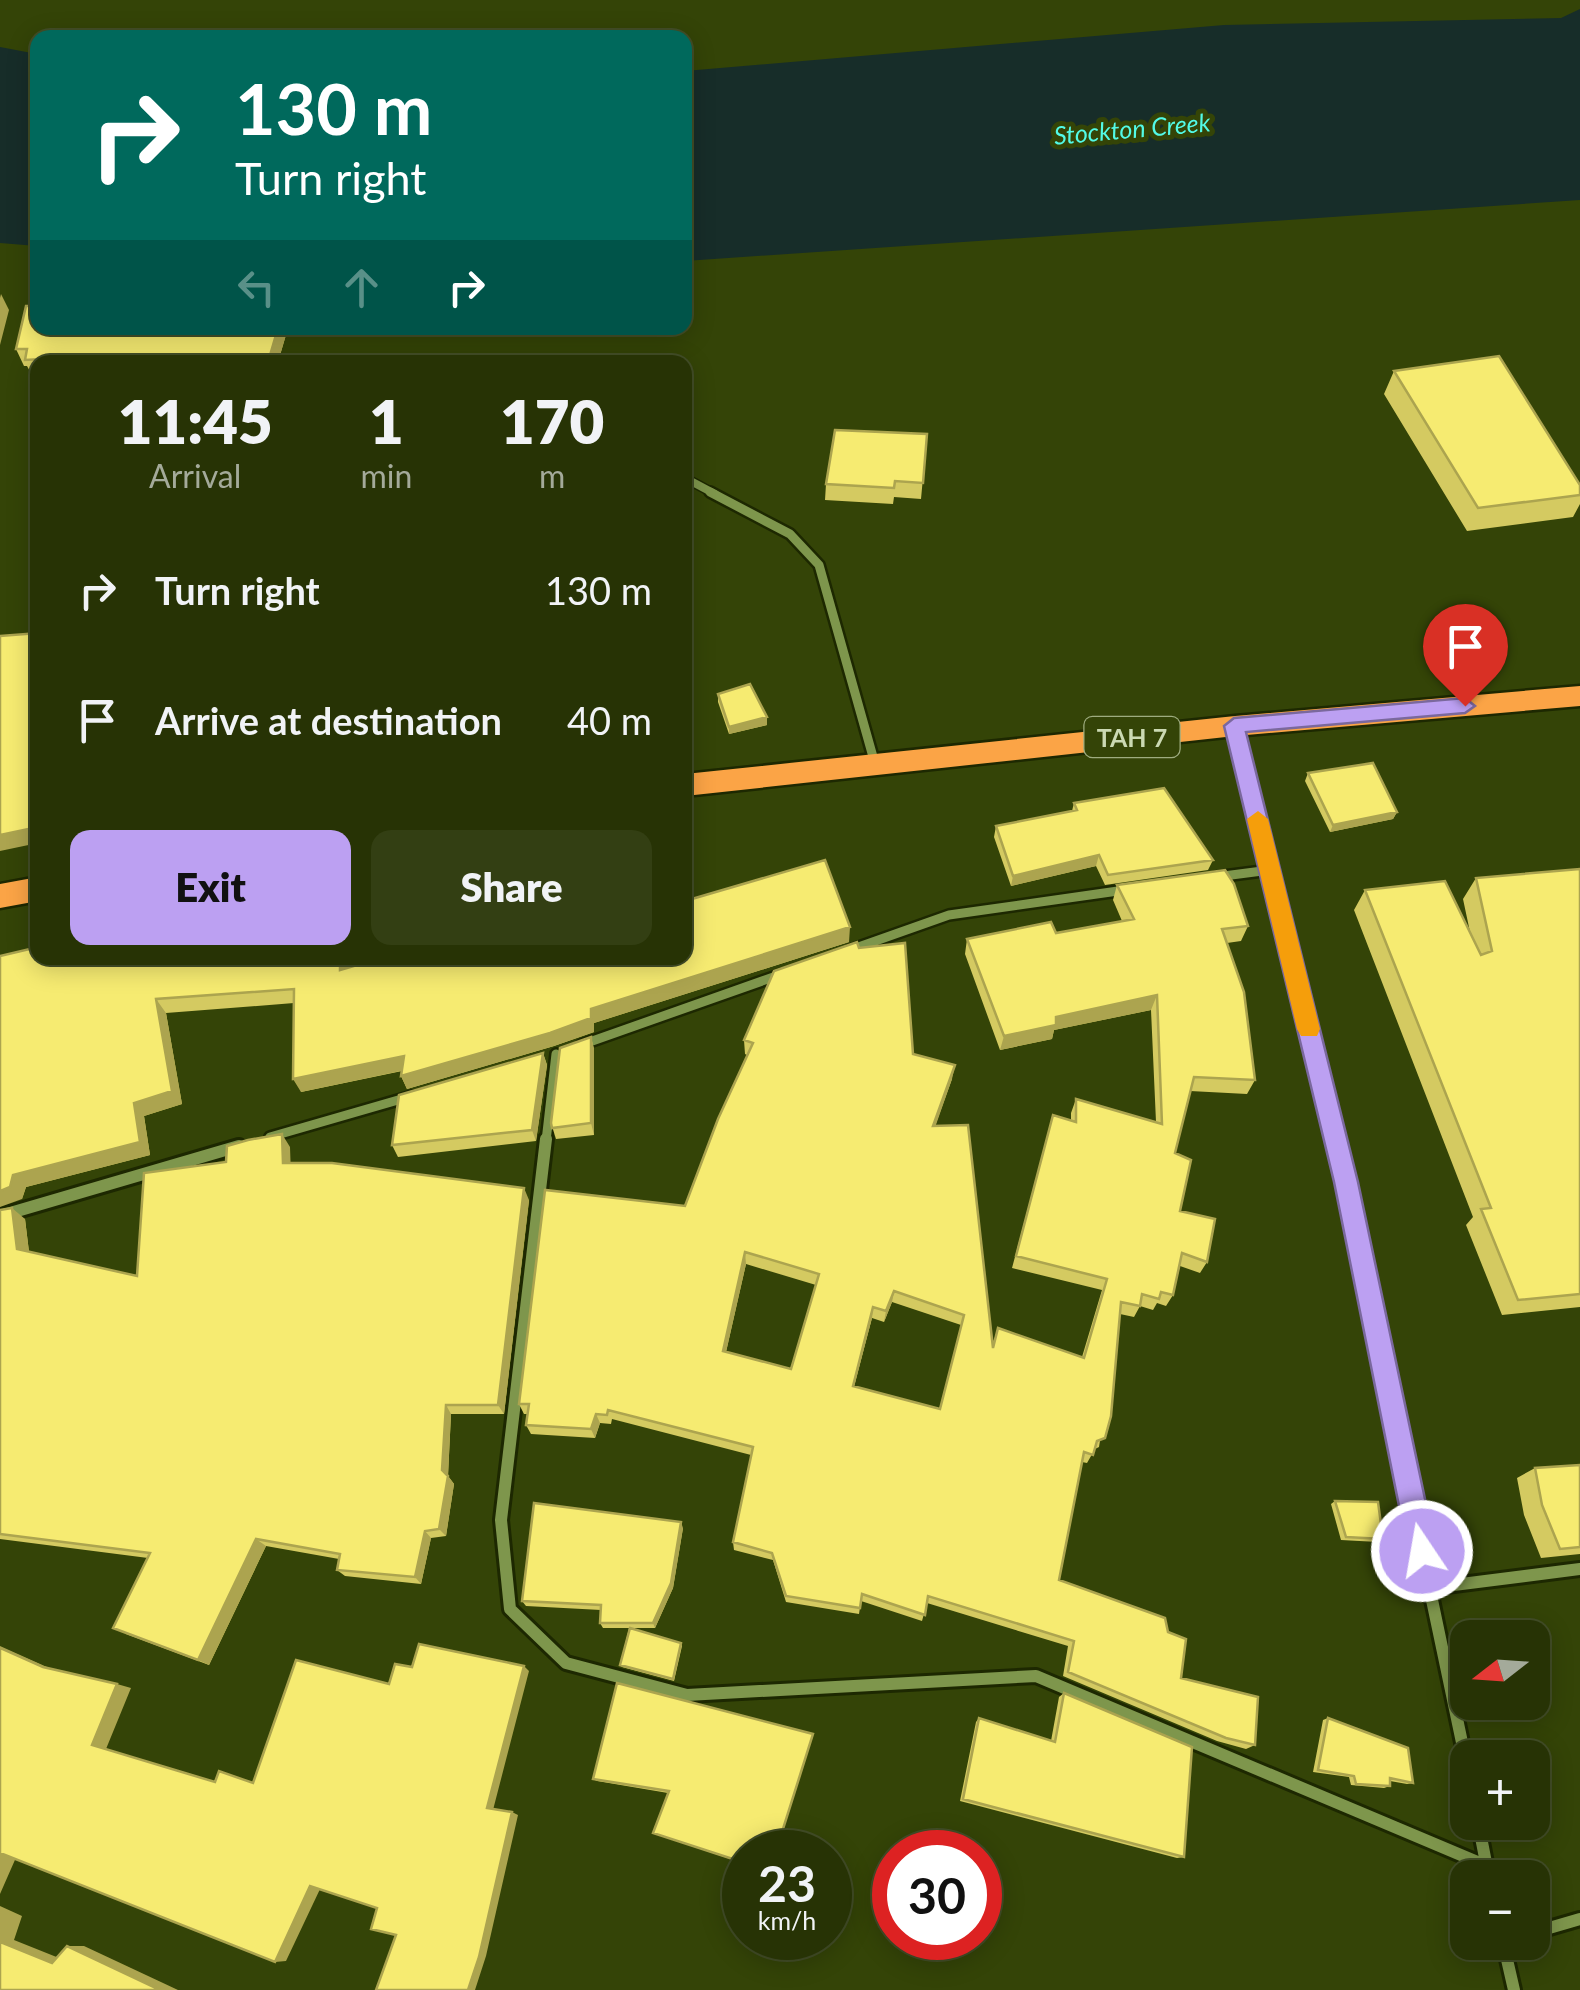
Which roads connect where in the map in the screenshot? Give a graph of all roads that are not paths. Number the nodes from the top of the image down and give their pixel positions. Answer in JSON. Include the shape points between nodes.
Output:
{"nodes":[{"id":1,"x":692,"y":482,"type":"edge"},
{"id":2,"x":1580,"y":696,"type":"edge"},
{"id":3,"x":1234,"y":726,"type":"junction"},
{"id":4,"x":875,"y":765,"type":"junction"},
{"id":5,"x":692,"y":785,"type":"edge"},
{"id":6,"x":1270,"y":870,"type":"junction"},
{"id":7,"x":1194,"y":880,"type":"edge"},
{"id":8,"x":1138,"y":888,"type":"edge"},
{"id":9,"x":30,"y":890,"type":"edge"},
{"id":10,"x":0,"y":896,"type":"edge"},
{"id":11,"x":837,"y":954,"type":"edge"},
{"id":12,"x":799,"y":968,"type":"edge"},
{"id":13,"x":556,"y":1054,"type":"junction"},
{"id":14,"x":537,"y":1059,"type":"edge"},
{"id":15,"x":422,"y":1093,"type":"edge"},
{"id":16,"x":0,"y":1216,"type":"edge"},
{"id":17,"x":1580,"y":1569,"type":"edge"},
{"id":18,"x":1430,"y":1588,"type":"junction"},
{"id":19,"x":1461,"y":1740,"type":"edge"},
{"id":20,"x":1460,"y":1860,"type":"edge"},
{"id":21,"x":1580,"y":1919,"type":"edge"},
{"id":22,"x":1550,"y":1928,"type":"edge"},
{"id":23,"x":1507,"y":1960,"type":"edge"},
{"id":24,"x":1514,"y":1990,"type":"edge"}],
"edges":[{"from":1,"to":4,"type":"street","via":[[790,534],[819,565]]},
{"from":2,"to":3,"type":"highway","number":"TAH 7"},
{"from":3,"to":4,"type":"highway","number":"TAH 7"},
{"from":3,"to":6,"type":"street"},
{"from":4,"to":5,"type":"highway","number":"TAH 7"},
{"from":6,"to":7,"type":"street"},
{"from":6,"to":18,"type":"street","via":[[1346,1182]]},
{"from":8,"to":11,"type":"street","via":[[949,914]]},
{"from":9,"to":10,"type":"highway"},
{"from":12,"to":13,"type":"street"},
{"from":13,"to":14,"type":"street"},
{"from":13,"to":20,"type":"street","via":[[501,1520],[510,1609],[566,1663],[688,1695],[1036,1676]]},
{"from":15,"to":16,"type":"street"},
{"from":17,"to":18,"type":"street"},
{"from":18,"to":19,"type":"street"},
{"from":21,"to":22,"type":"street"},
{"from":23,"to":24,"type":"street"}]}
